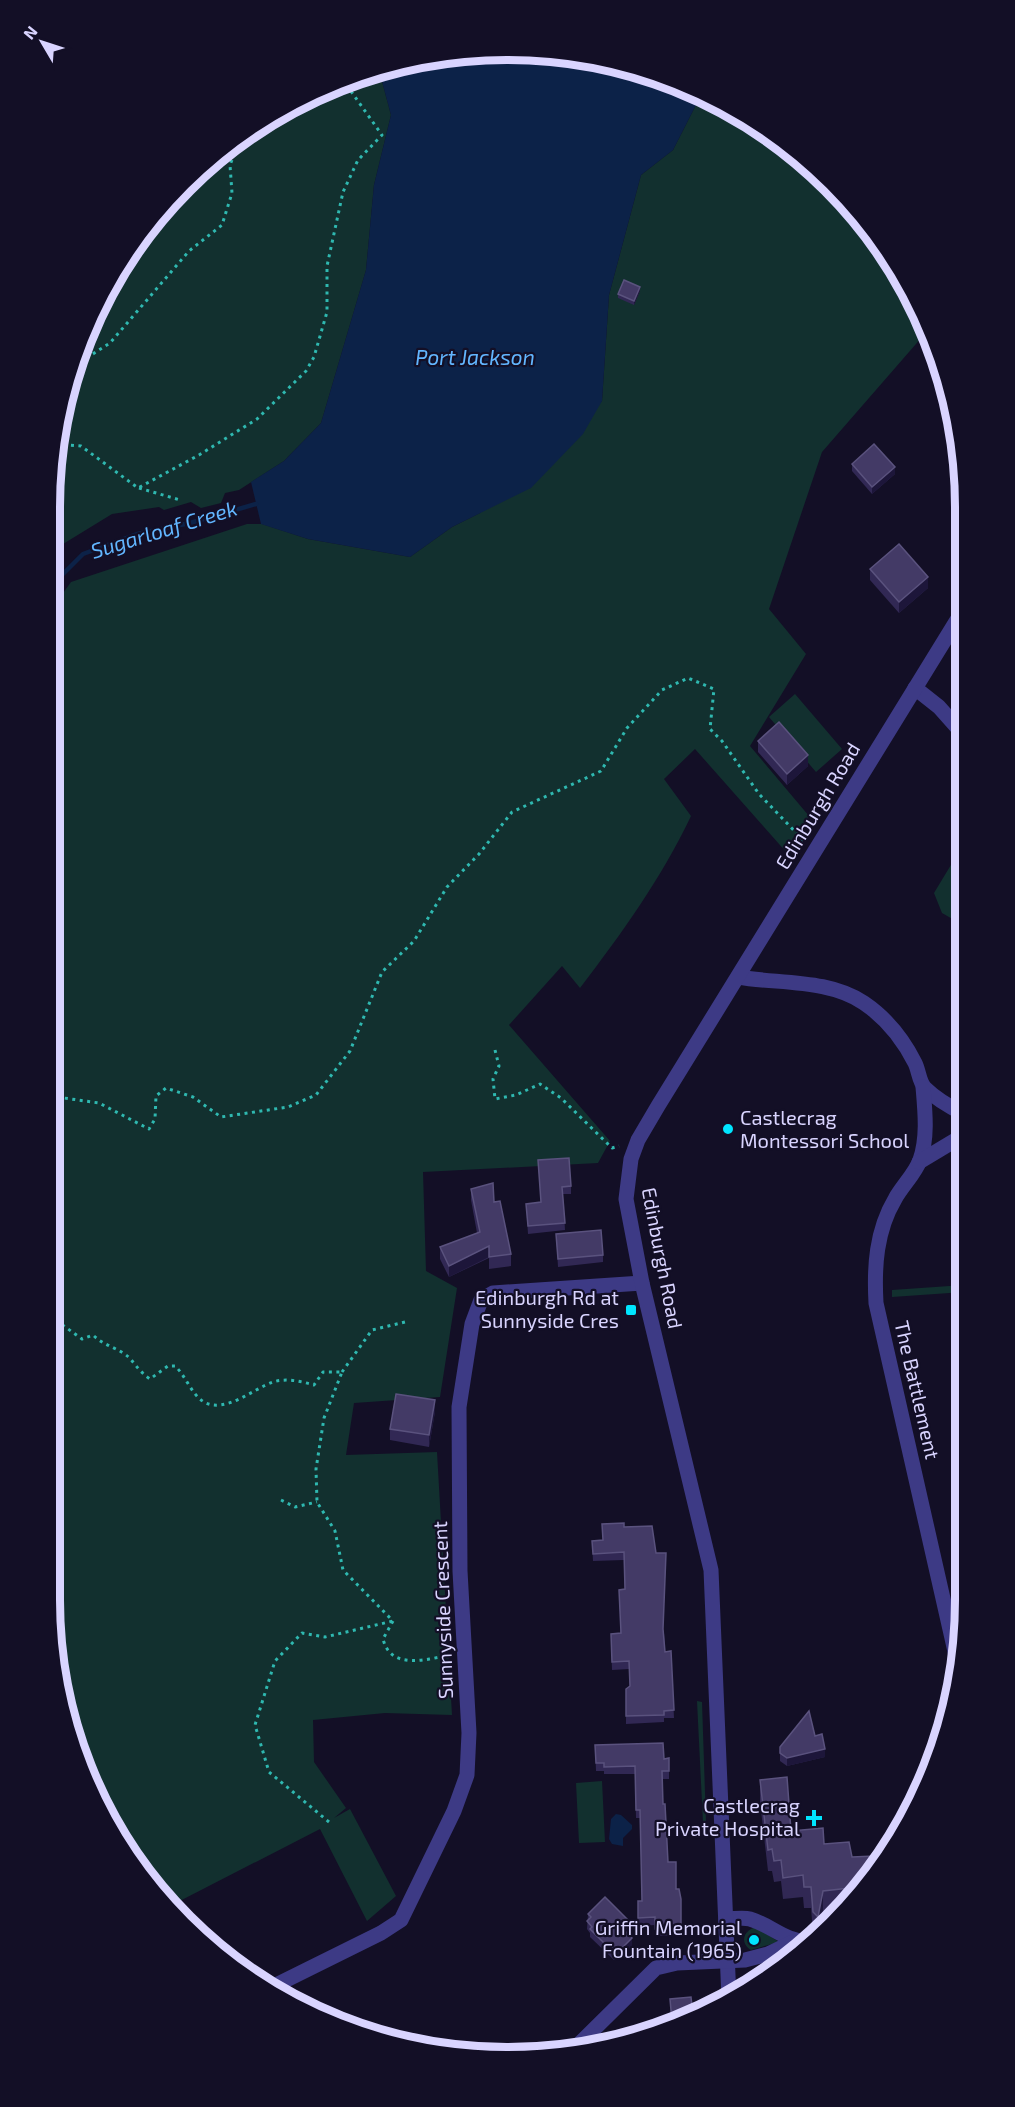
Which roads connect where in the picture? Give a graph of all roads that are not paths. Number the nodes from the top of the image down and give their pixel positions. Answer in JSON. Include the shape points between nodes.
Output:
{"nodes":[{"id":1,"x":955,"y":623,"type":"edge"},
{"id":2,"x":915,"y":688,"type":"junction"},
{"id":3,"x":955,"y":725,"type":"edge"},
{"id":4,"x":738,"y":977,"type":"junction"},
{"id":5,"x":923,"y":1087,"type":"junction"},
{"id":6,"x":955,"y":1110,"type":"edge"},
{"id":7,"x":955,"y":1140,"type":"edge"},
{"id":8,"x":919,"y":1162,"type":"junction"},
{"id":9,"x":642,"y":1283,"type":"junction"},
{"id":10,"x":953,"y":1641,"type":"edge"},
{"id":11,"x":726,"y":1919,"type":"junction"},
{"id":12,"x":793,"y":1941,"type":"junction"},
{"id":13,"x":797,"y":1941,"type":"edge"},
{"id":14,"x":727,"y":1961,"type":"junction"},
{"id":15,"x":279,"y":1984,"type":"edge"},
{"id":16,"x":728,"y":1988,"type":"edge"},
{"id":17,"x":583,"y":2040,"type":"edge"}],
"edges":[{"from":1,"to":2,"type":"street","name":"Edinburgh Road"},
{"from":2,"to":3,"type":"street"},
{"from":2,"to":4,"type":"street","name":"Edinburgh Road"},
{"from":4,"to":5,"type":"street","name":"The Battlement","via":[[834,990],[863,1003],[890,1025],[902,1041],[916,1064]]},
{"from":4,"to":9,"type":"street","name":"Edinburgh Road","via":[[638,1140],[631,1159],[626,1199]]},
{"from":5,"to":6,"type":"street"},
{"from":5,"to":8,"type":"street","name":"The Battlement","via":[[926,1116]]},
{"from":7,"to":8,"type":"street","name":"The Battlement"},
{"from":8,"to":10,"type":"street","name":"The Battlement","via":[[894,1201],[880,1236],[873,1272],[876,1303]]},
{"from":9,"to":11,"type":"street","name":"Edinburgh Road","via":[[711,1570]]},
{"from":9,"to":15,"type":"street","name":"Sunnyside Crescent","via":[[493,1293],[481,1300],[472,1324],[459,1407],[467,1774],[454,1811],[401,1920]]},
{"from":11,"to":12,"type":"street","via":[[747,1918]]},
{"from":11,"to":14,"type":"street","name":"Edinburgh Road"},
{"from":12,"to":13,"type":"street"},
{"from":12,"to":14,"type":"street","via":[[768,1954]]},
{"from":14,"to":16,"type":"street","name":"Edinburgh Road"},
{"from":14,"to":17,"type":"street","via":[[656,1968]]}]}
